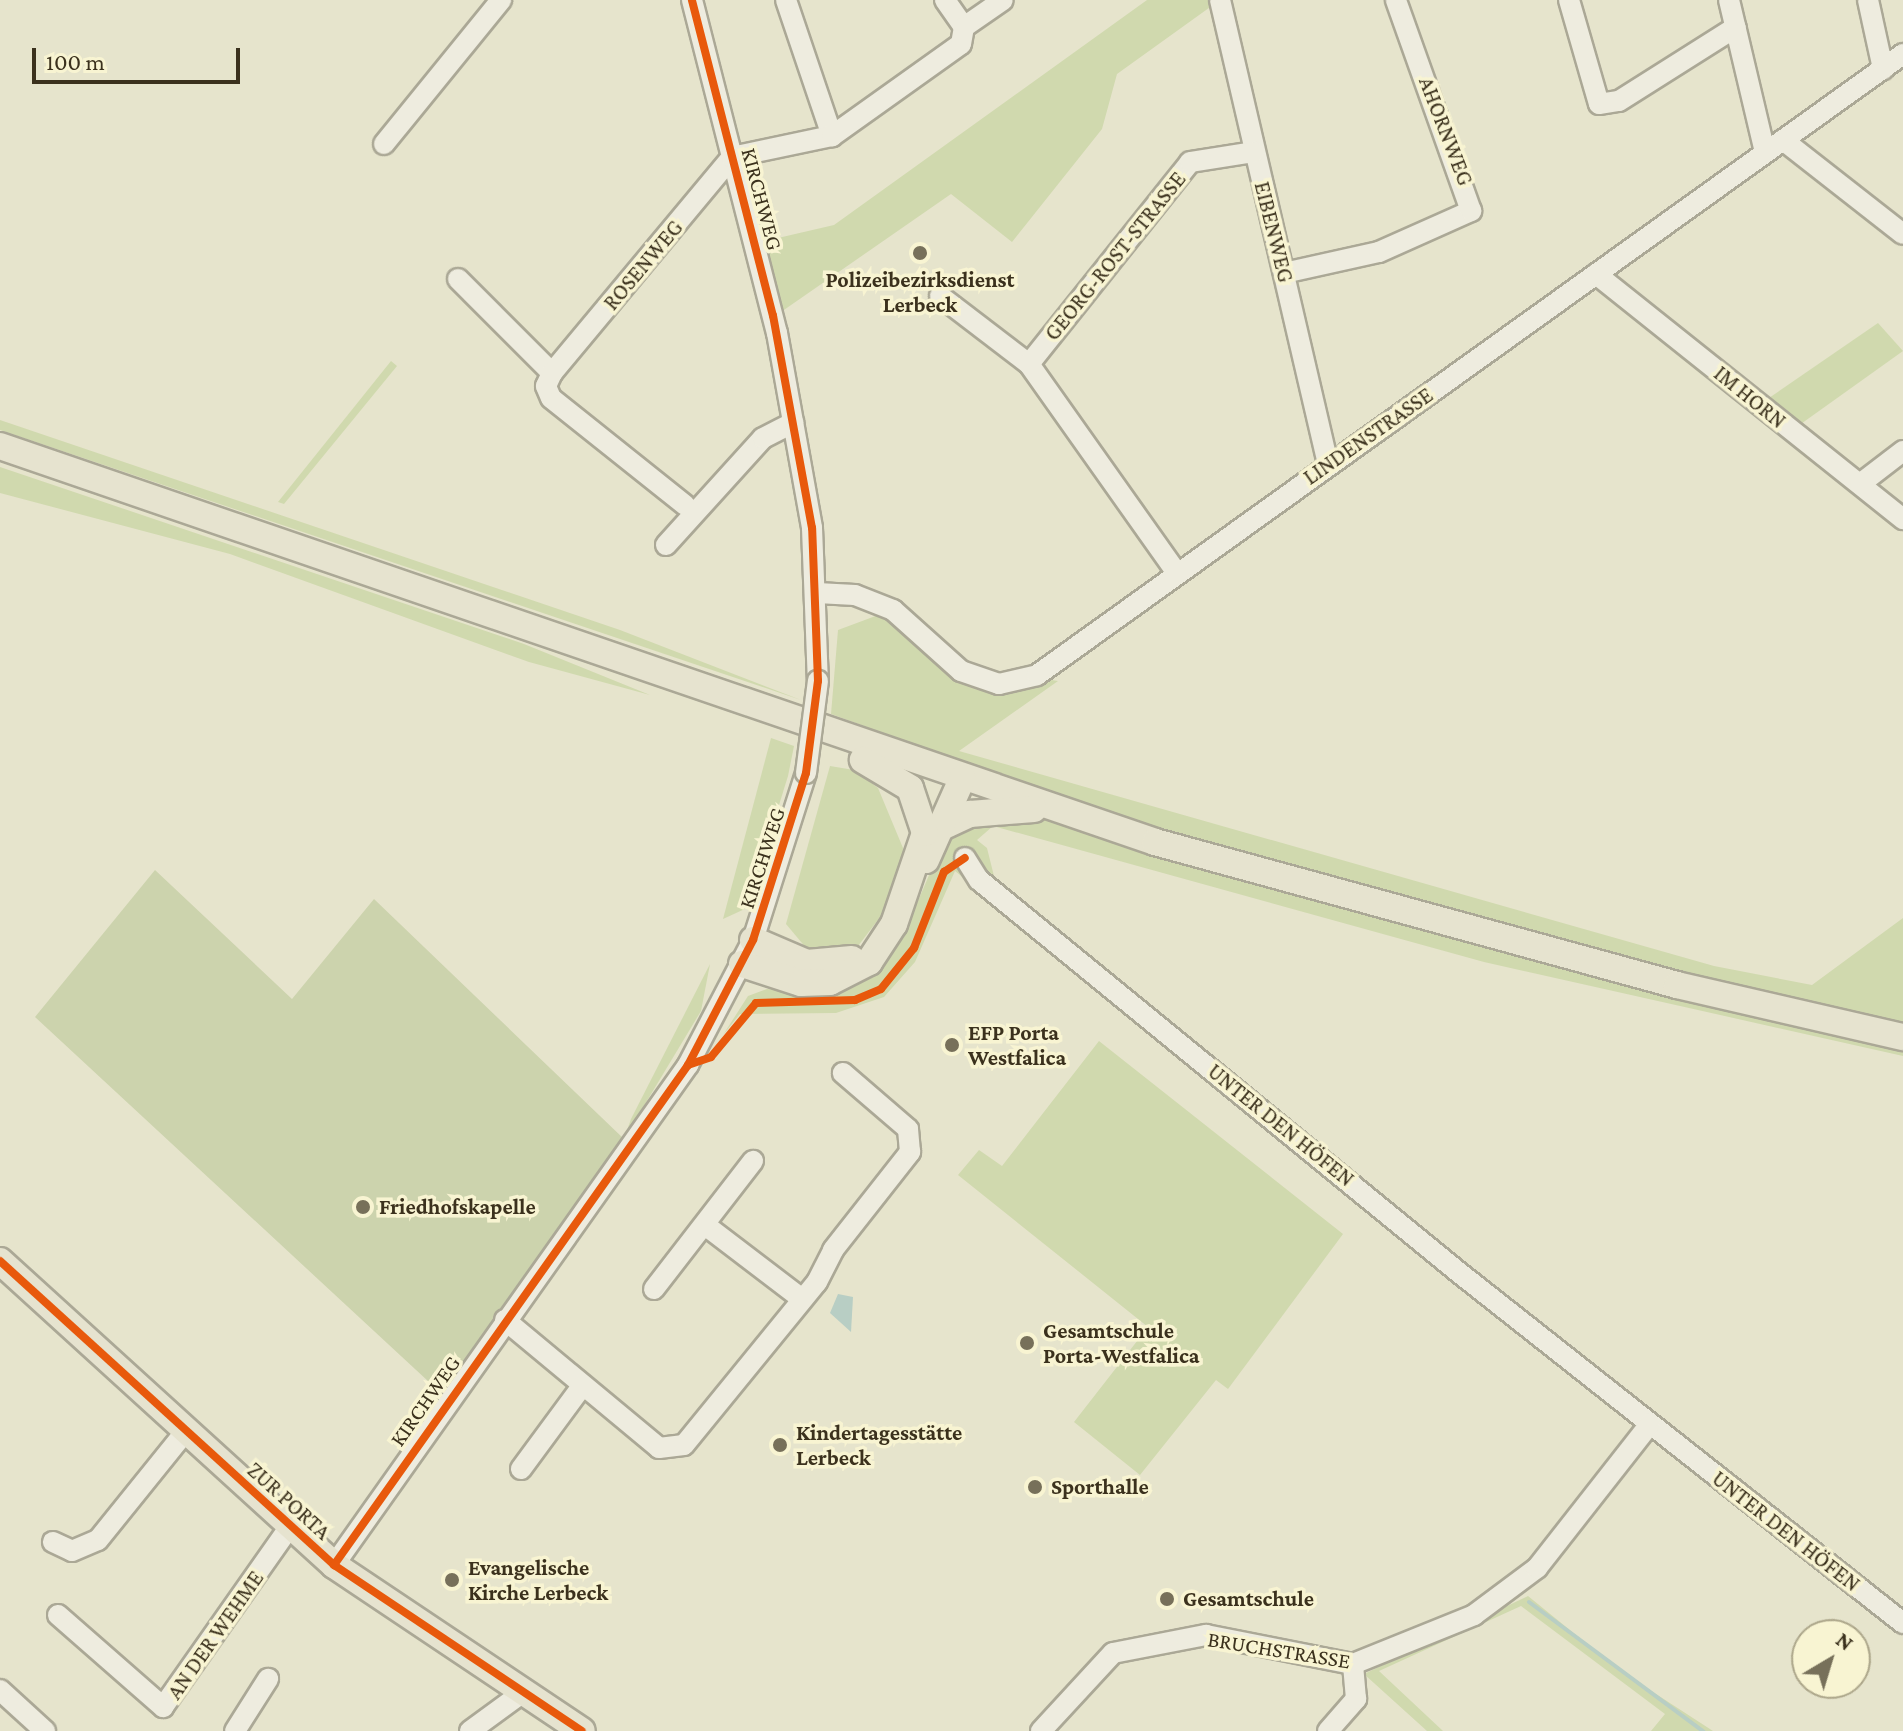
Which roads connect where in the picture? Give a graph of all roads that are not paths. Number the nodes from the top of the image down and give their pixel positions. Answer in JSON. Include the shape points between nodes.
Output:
{"nodes":[{"id":1,"x":501,"y":0,"type":"edge"},
{"id":2,"x":692,"y":0,"type":"edge"},
{"id":3,"x":786,"y":0,"type":"edge"},
{"id":4,"x":945,"y":0,"type":"edge"},
{"id":5,"x":1003,"y":0,"type":"edge"},
{"id":6,"x":1220,"y":0,"type":"edge"},
{"id":7,"x":1396,"y":0,"type":"edge"},
{"id":8,"x":1569,"y":0,"type":"edge"},
{"id":9,"x":1729,"y":0,"type":"edge"},
{"id":10,"x":1868,"y":0,"type":"edge"},
{"id":11,"x":964,"y":27,"type":"junction"},
{"id":12,"x":1736,"y":27,"type":"junction"},
{"id":13,"x":1903,"y":54,"type":"edge"},
{"id":14,"x":1883,"y":69,"type":"junction"},
{"id":15,"x":832,"y":136,"type":"junction"},
{"id":16,"x":1783,"y":140,"type":"junction"},
{"id":17,"x":384,"y":144,"type":"dead end"},
{"id":18,"x":1254,"y":152,"type":"junction"},
{"id":19,"x":1765,"y":152,"type":"junction"},
{"id":20,"x":732,"y":157,"type":"junction"},
{"id":21,"x":1903,"y":234,"type":"edge"},
{"id":22,"x":1284,"y":273,"type":"junction"},
{"id":23,"x":1596,"y":274,"type":"junction"},
{"id":24,"x":458,"y":279,"type":"dead end"},
{"id":25,"x":940,"y":296,"type":"dead end"},
{"id":26,"x":1029,"y":364,"type":"junction"},
{"id":27,"x":552,"y":373,"type":"junction"},
{"id":28,"x":793,"y":423,"type":"junction"},
{"id":29,"x":0,"y":446,"type":"edge"},
{"id":30,"x":1903,"y":451,"type":"edge"},
{"id":31,"x":1328,"y":464,"type":"junction"},
{"id":32,"x":1860,"y":484,"type":"junction"},
{"id":33,"x":685,"y":505,"type":"dead end"},
{"id":34,"x":1903,"y":519,"type":"edge"},
{"id":35,"x":666,"y":545,"type":"dead end"},
{"id":36,"x":1177,"y":573,"type":"junction"},
{"id":37,"x":817,"y":593,"type":"junction"},
{"id":38,"x":804,"y":725,"type":"junction"},
{"id":39,"x":952,"y":776,"type":"junction"},
{"id":40,"x":1045,"y":808,"type":"junction"},
{"id":41,"x":935,"y":829,"type":"junction"},
{"id":42,"x":965,"y":858,"type":"dead end"},
{"id":43,"x":748,"y":952,"type":"junction"},
{"id":44,"x":1903,"y":1037,"type":"edge"},
{"id":45,"x":843,"y":1073,"type":"dead end"},
{"id":46,"x":753,"y":1161,"type":"dead end"},
{"id":47,"x":705,"y":1225,"type":"junction"},
{"id":48,"x":0,"y":1261,"type":"edge"},
{"id":49,"x":654,"y":1289,"type":"dead end"},
{"id":50,"x":802,"y":1299,"type":"junction"},
{"id":51,"x":505,"y":1320,"type":"junction"},
{"id":52,"x":583,"y":1385,"type":"junction"},
{"id":53,"x":1650,"y":1424,"type":"junction"},
{"id":54,"x":185,"y":1432,"type":"junction"},
{"id":55,"x":521,"y":1469,"type":"dead end"},
{"id":56,"x":290,"y":1526,"type":"junction"},
{"id":57,"x":53,"y":1542,"type":"dead end"},
{"id":58,"x":334,"y":1565,"type":"junction"},
{"id":59,"x":58,"y":1615,"type":"dead end"},
{"id":60,"x":1903,"y":1623,"type":"edge"},
{"id":61,"x":1353,"y":1664,"type":"junction"},
{"id":62,"x":268,"y":1679,"type":"dead end"},
{"id":63,"x":0,"y":1690,"type":"edge"},
{"id":64,"x":522,"y":1693,"type":"junction"},
{"id":65,"x":45,"y":1731,"type":"edge"},
{"id":66,"x":235,"y":1731,"type":"edge"},
{"id":67,"x":470,"y":1731,"type":"edge"},
{"id":68,"x":582,"y":1731,"type":"edge"},
{"id":69,"x":1041,"y":1731,"type":"edge"},
{"id":70,"x":1328,"y":1731,"type":"edge"}],
"edges":[{"from":1,"to":17,"type":"street"},
{"from":2,"to":20,"type":"street","name":"KIRCHWEG"},
{"from":3,"to":15,"type":"street"},
{"from":4,"to":11,"type":"street"},
{"from":5,"to":11,"type":"street"},
{"from":6,"to":18,"type":"street","name":"EIBENWEG"},
{"from":7,"to":22,"type":"street","name":"AHORNWEG","via":[[1471,211],[1379,252]]},
{"from":8,"to":12,"type":"street","via":[[1599,104],[1619,101]]},
{"from":9,"to":12,"type":"street"},
{"from":10,"to":14,"type":"street"},
{"from":11,"to":15,"type":"street","via":[[961,44]]},
{"from":12,"to":19,"type":"street"},
{"from":13,"to":14,"type":"street","name":"LINDENSTRASSE"},
{"from":14,"to":16,"type":"street","name":"LINDENSTRASSE"},
{"from":15,"to":20,"type":"street"},
{"from":16,"to":19,"type":"street","name":"LINDENSTRASSE"},
{"from":16,"to":21,"type":"street"},
{"from":18,"to":22,"type":"street","name":"EIBENWEG"},
{"from":18,"to":26,"type":"street","name":"GEORG-ROST-STRASSE","via":[[1190,162]]},
{"from":19,"to":23,"type":"street","name":"LINDENSTRASSE"},
{"from":20,"to":27,"type":"street","name":"ROSENWEG"},
{"from":20,"to":28,"type":"street","name":"KIRCHWEG"},
{"from":22,"to":31,"type":"street","name":"EIBENWEG"},
{"from":23,"to":31,"type":"street","name":"LINDENSTRASSE"},
{"from":23,"to":32,"type":"street","name":"IM HORN"},
{"from":24,"to":27,"type":"street"},
{"from":25,"to":26,"type":"street","name":"GEORG-ROST-STRASSE"},
{"from":26,"to":36,"type":"street","name":"GEORG-ROST-STRASSE"},
{"from":27,"to":33,"type":"street","via":[[546,386],[551,398]]},
{"from":28,"to":35,"type":"street","via":[[754,447]]},
{"from":28,"to":37,"type":"street","name":"KIRCHWEG"},
{"from":29,"to":38,"type":"main road"},
{"from":30,"to":32,"type":"street"},
{"from":31,"to":36,"type":"street","name":"LINDENSTRASSE"},
{"from":32,"to":34,"type":"street","name":"IM HORN"},
{"from":36,"to":37,"type":"street","name":"LINDENSTRASSE","via":[[1037,675],[999,684],[961,671],[893,610],[855,595]]},
{"from":37,"to":43,"type":"street","name":"KIRCHWEG","bridge":true,"via":[[818,681],[806,773]]},
{"from":38,"to":39,"type":"main road"},
{"from":38,"to":41,"type":"main road","via":[[910,788]]},
{"from":39,"to":40,"type":"main road"},
{"from":39,"to":41,"type":"main road"},
{"from":40,"to":41,"type":"main road","via":[[970,814]]},
{"from":40,"to":44,"type":"main road","via":[[1530,947]]},
{"from":41,"to":43,"type":"main road","via":[[880,945],[830,966]]},
{"from":42,"to":53,"type":"street","name":"UNTER DEN HÖFEN","via":[[979,880]]},
{"from":43,"to":51,"type":"street","name":"KIRCHWEG","via":[[688,1065]]},
{"from":45,"to":50,"type":"street","via":[[908,1129],[910,1152]]},
{"from":46,"to":47,"type":"street"},
{"from":47,"to":49,"type":"street"},
{"from":47,"to":50,"type":"street"},
{"from":48,"to":54,"type":"main road","name":"ZUR PORTA"},
{"from":50,"to":52,"type":"street","via":[[684,1445],[669,1451]]},
{"from":51,"to":52,"type":"street"},
{"from":51,"to":58,"type":"street","name":"KIRCHWEG"},
{"from":52,"to":55,"type":"street"},
{"from":53,"to":60,"type":"street","name":"UNTER DEN HÖFEN"},
{"from":53,"to":61,"type":"street","name":"BRUCHSTRASSE","via":[[1537,1568],[1508,1594],[1405,1649]]},
{"from":54,"to":56,"type":"main road","name":"ZUR PORTA"},
{"from":54,"to":57,"type":"street","via":[[98,1540],[72,1551]]},
{"from":56,"to":58,"type":"main road","name":"ZUR PORTA"},
{"from":56,"to":59,"type":"street","name":"AN DER WEHME","via":[[163,1707]]},
{"from":58,"to":64,"type":"main road","name":"ZUR PORTA"},
{"from":61,"to":69,"type":"street","name":"BRUCHSTRASSE","via":[[1226,1636],[1145,1645],[1095,1666]]},
{"from":61,"to":70,"type":"street","via":[[1356,1699]]},
{"from":62,"to":66,"type":"street"},
{"from":63,"to":65,"type":"street"},
{"from":64,"to":67,"type":"street"},
{"from":64,"to":68,"type":"main road","name":"ZUR PORTA"}]}
